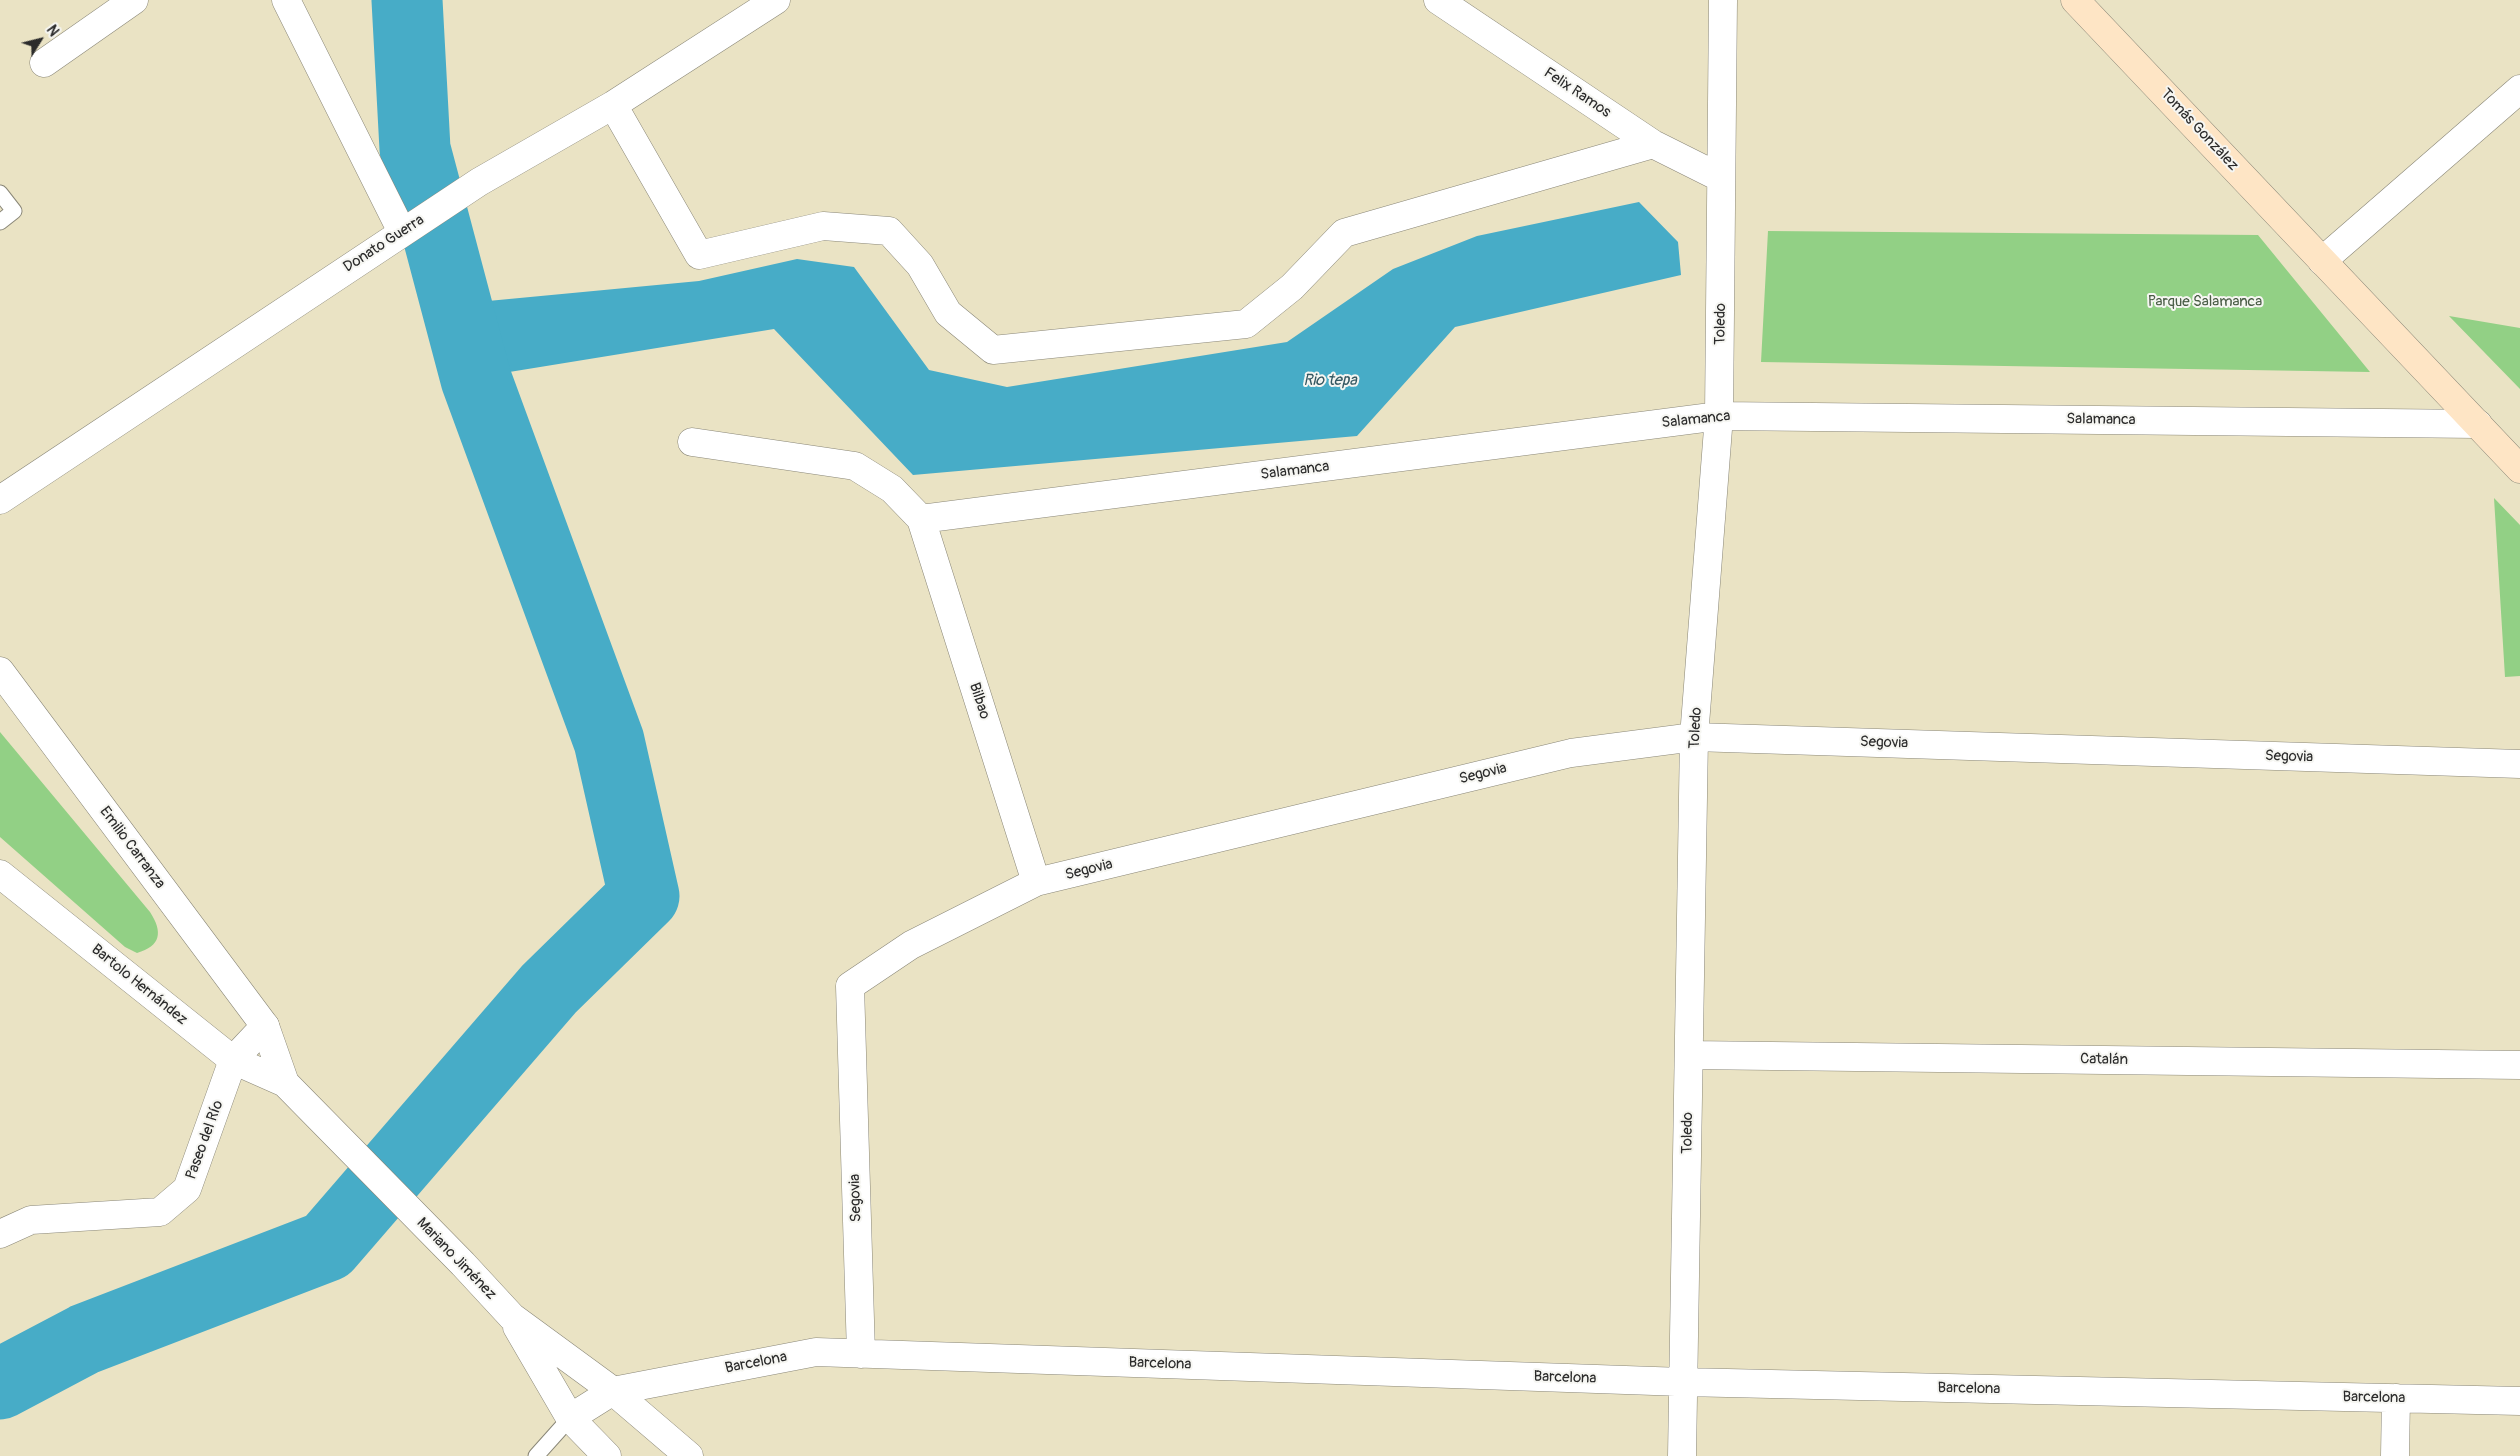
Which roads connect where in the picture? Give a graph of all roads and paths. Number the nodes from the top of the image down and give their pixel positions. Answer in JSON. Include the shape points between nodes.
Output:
{"nodes":[{"id":1,"x":134,"y":0,"type":"edge"},
{"id":2,"x":286,"y":0,"type":"edge"},
{"id":3,"x":776,"y":0,"type":"edge"},
{"id":4,"x":1438,"y":0,"type":"edge"},
{"id":5,"x":1723,"y":0,"type":"edge"},
{"id":6,"x":2079,"y":1,"type":"edge"},
{"id":7,"x":44,"y":64,"type":"dead end"},
{"id":8,"x":2520,"y":89,"type":"edge"},
{"id":9,"x":613,"y":105,"type":"junction"},
{"id":10,"x":1653,"y":144,"type":"junction"},
{"id":11,"x":1721,"y":178,"type":"junction"},
{"id":12,"x":0,"y":193,"type":"edge"},
{"id":13,"x":0,"y":222,"type":"edge"},
{"id":14,"x":410,"y":227,"type":"junction"},
{"id":15,"x":2322,"y":260,"type":"junction"},
{"id":16,"x":1719,"y":416,"type":"junction"},
{"id":17,"x":2478,"y":424,"type":"junction"},
{"id":18,"x":692,"y":442,"type":"dead end"},
{"id":19,"x":2520,"y":469,"type":"edge"},
{"id":20,"x":0,"y":500,"type":"edge"},
{"id":21,"x":921,"y":519,"type":"junction"},
{"id":22,"x":0,"y":671,"type":"edge"},
{"id":23,"x":1694,"y":737,"type":"junction"},
{"id":24,"x":2520,"y":764,"type":"edge"},
{"id":25,"x":0,"y":874,"type":"edge"},
{"id":26,"x":1036,"y":882,"type":"junction"},
{"id":27,"x":265,"y":1026,"type":"junction"},
{"id":28,"x":1689,"y":1055,"type":"junction"},
{"id":29,"x":233,"y":1060,"type":"junction"},
{"id":30,"x":2520,"y":1065,"type":"edge"},
{"id":31,"x":294,"y":1092,"type":"junction"},
{"id":32,"x":0,"y":1234,"type":"edge"},
{"id":33,"x":512,"y":1317,"type":"junction"},
{"id":34,"x":861,"y":1354,"type":"junction"},
{"id":35,"x":1683,"y":1382,"type":"junction"},
{"id":36,"x":613,"y":1391,"type":"junction"},
{"id":37,"x":2396,"y":1398,"type":"junction"},
{"id":38,"x":2520,"y":1401,"type":"edge"},
{"id":39,"x":570,"y":1418,"type":"junction"},
{"id":40,"x":536,"y":1456,"type":"edge"},
{"id":41,"x":607,"y":1456,"type":"edge"},
{"id":42,"x":689,"y":1456,"type":"edge"},
{"id":43,"x":1682,"y":1456,"type":"edge"},
{"id":44,"x":2395,"y":1456,"type":"edge"}],
"edges":[{"from":1,"to":7,"type":"street"},
{"from":2,"to":14,"type":"street"},
{"from":3,"to":9,"type":"street","name":"Donato Guerra"},
{"from":4,"to":10,"type":"street","name":"Felix Ramos"},
{"from":5,"to":11,"type":"street","name":"Toledo"},
{"from":6,"to":15,"type":"main road","name":"Tomás González"},
{"from":8,"to":15,"type":"street"},
{"from":9,"to":10,"type":"street","via":[[699,255],[823,226],[889,231],[920,266],[948,313],[994,350],[1246,324],[1292,287],[1344,233]]},
{"from":9,"to":14,"type":"street","name":"Donato Guerra","via":[[479,182]]},
{"from":10,"to":11,"type":"street","name":"Felix Ramos"},
{"from":11,"to":16,"type":"street","name":"Toledo"},
{"from":12,"to":13,"type":"lane","via":[[14,211]]},
{"from":14,"to":20,"type":"street","name":"Donato Guerra"},
{"from":15,"to":17,"type":"main road","name":"Tomás González"},
{"from":16,"to":17,"type":"street","name":"Salamanca"},
{"from":16,"to":21,"type":"street","name":"Salamanca"},
{"from":16,"to":23,"type":"street","name":"Toledo"},
{"from":17,"to":19,"type":"main road","name":"Tomás González"},
{"from":18,"to":21,"type":"street","via":[[855,466],[892,490]]},
{"from":21,"to":26,"type":"street","name":"Bilbao"},
{"from":22,"to":27,"type":"street","name":"Emilio Carranza"},
{"from":23,"to":24,"type":"street","name":"Segovia"},
{"from":23,"to":26,"type":"street","name":"Segovia","via":[[1571,753]]},
{"from":23,"to":28,"type":"street","name":"Toledo"},
{"from":25,"to":29,"type":"street","name":"Bartolo Hernández"},
{"from":26,"to":34,"type":"street","name":"Segovia","via":[[911,945],[850,986]]},
{"from":27,"to":29,"type":"street","name":"Paseo del Río"},
{"from":27,"to":31,"type":"street","name":"Mariano Jiménez"},
{"from":28,"to":30,"type":"street","name":"Catalán"},
{"from":28,"to":35,"type":"street","name":"Toledo"},
{"from":29,"to":31,"type":"street","name":"Bartolo Hernández"},
{"from":29,"to":32,"type":"street","name":"Paseo del Río","via":[[187,1189],[160,1212],[31,1220]]},
{"from":31,"to":33,"type":"street","name":"Mariano Jiménez"},
{"from":33,"to":36,"type":"street","name":"Mariano Jiménez"},
{"from":33,"to":39,"type":"street"},
{"from":34,"to":35,"type":"street","name":"Barcelona"},
{"from":34,"to":36,"type":"street","name":"Barcelona","via":[[816,1352]]},
{"from":35,"to":37,"type":"street","name":"Barcelona"},
{"from":35,"to":43,"type":"street","name":"Toledo"},
{"from":36,"to":39,"type":"street"},
{"from":36,"to":42,"type":"street","name":"Mariano Jiménez"},
{"from":37,"to":38,"type":"street","name":"Barcelona"},
{"from":37,"to":44,"type":"street"},
{"from":39,"to":40,"type":"lane"},
{"from":39,"to":41,"type":"street"}]}
